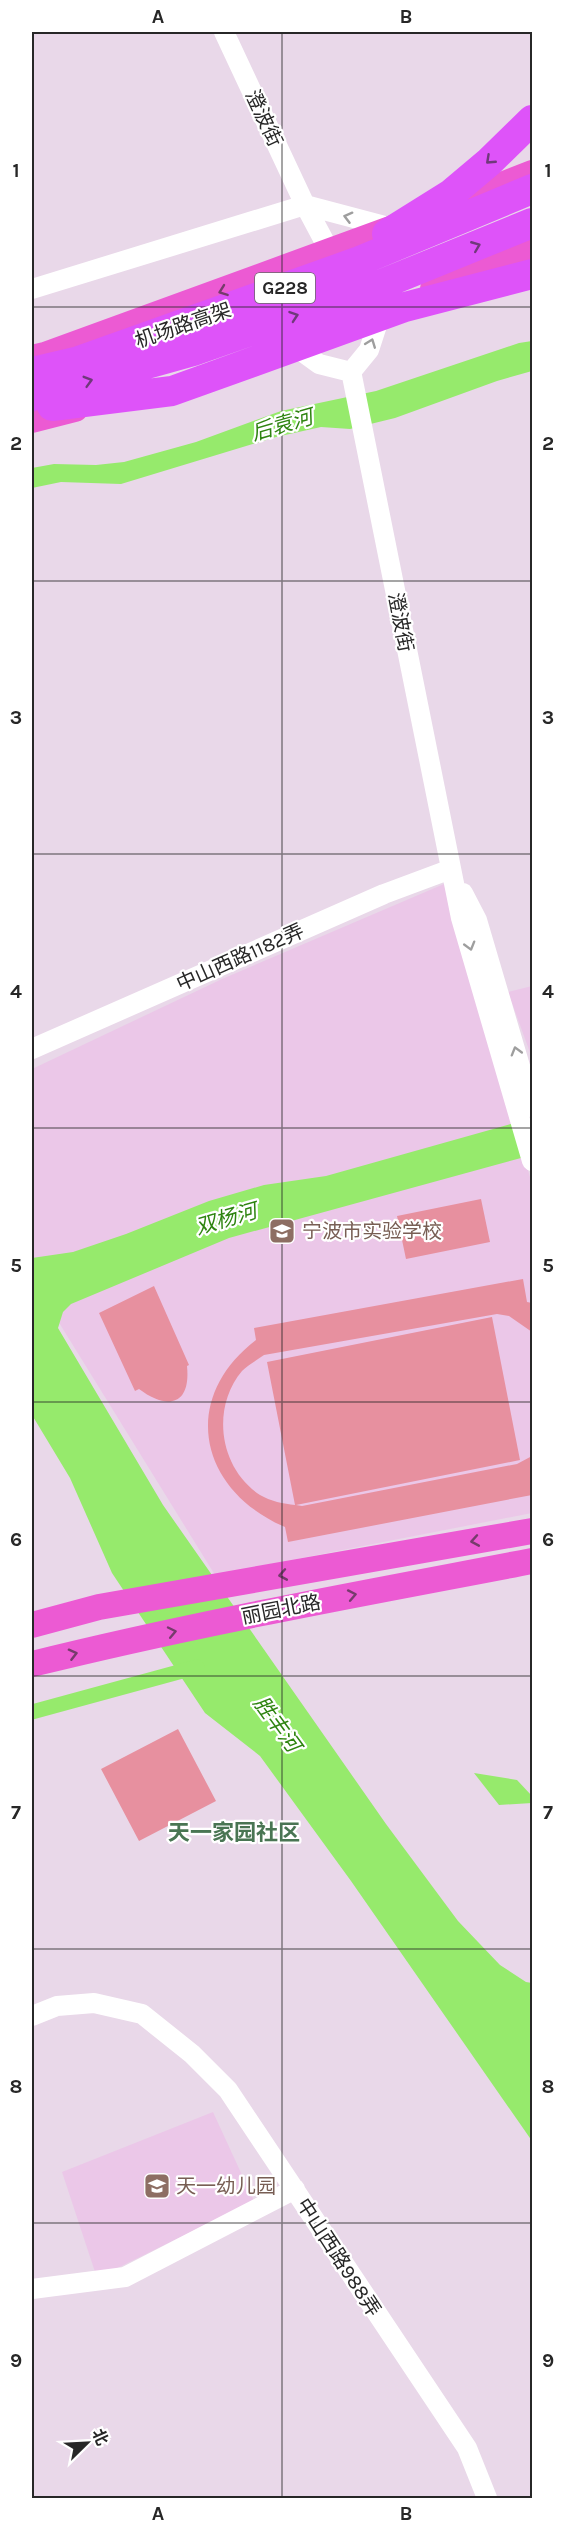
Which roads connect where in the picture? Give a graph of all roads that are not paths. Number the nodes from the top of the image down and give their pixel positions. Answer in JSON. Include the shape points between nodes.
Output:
{"nodes":[{"id":1,"x":224,"y":32,"type":"edge"},
{"id":2,"x":532,"y":120,"type":"edge"},
{"id":3,"x":532,"y":173,"type":"edge"},
{"id":4,"x":532,"y":189,"type":"edge"},
{"id":5,"x":305,"y":205,"type":"junction"},
{"id":6,"x":532,"y":223,"type":"edge"},
{"id":7,"x":392,"y":228,"type":"junction"},
{"id":8,"x":532,"y":248,"type":"edge"},
{"id":9,"x":330,"y":252,"type":"junction"},
{"id":10,"x":532,"y":274,"type":"edge"},
{"id":11,"x":32,"y":289,"type":"edge"},
{"id":12,"x":235,"y":306,"type":"junction"},
{"id":13,"x":382,"y":310,"type":"junction"},
{"id":14,"x":290,"y":343,"type":"junction"},
{"id":15,"x":32,"y":358,"type":"edge"},
{"id":16,"x":32,"y":372,"type":"edge"},
{"id":17,"x":352,"y":374,"type":"junction"},
{"id":18,"x":32,"y":396,"type":"edge"},
{"id":19,"x":32,"y":409,"type":"edge"},
{"id":20,"x":32,"y":420,"type":"edge"},
{"id":21,"x":451,"y":869,"type":"junction"},
{"id":22,"x":32,"y":1049,"type":"edge"},
{"id":23,"x":526,"y":1112,"type":"edge"},
{"id":24,"x":532,"y":1161,"type":"edge"},
{"id":25,"x":532,"y":1530,"type":"edge"},
{"id":26,"x":532,"y":1561,"type":"edge"},
{"id":27,"x":32,"y":1625,"type":"edge"},
{"id":28,"x":32,"y":1664,"type":"edge"},
{"id":29,"x":32,"y":2016,"type":"edge"},
{"id":30,"x":295,"y":2189,"type":"junction"},
{"id":31,"x":32,"y":2289,"type":"edge"},
{"id":32,"x":487,"y":2499,"type":"edge"}],
"edges":[{"from":1,"to":5,"type":"street","name":"澄波街"},
{"from":2,"to":12,"type":"highway","one_way":true,"via":[[451,194],[384,236]]},
{"from":3,"to":7,"type":"main road"},
{"from":4,"to":12,"type":"highway","name":"机场路高架","number":"G228","via":[[357,262]]},
{"from":7,"to":5,"type":"street","one_way":true},
{"from":5,"to":9,"type":"street","name":"澄波街"},
{"from":5,"to":11,"type":"street"},
{"from":18,"to":6,"type":"highway","name":"机场路高架","number":"G228","one_way":true,"via":[[215,344],[370,289]]},
{"from":7,"to":9,"type":"main road"},
{"from":8,"to":13,"type":"main road"},
{"from":9,"to":15,"type":"main road","one_way":true},
{"from":10,"to":19,"type":"highway","via":[[405,307],[172,391]]},
{"from":12,"to":16,"type":"highway","name":"机场路高架","number":"G228","via":[[79,361]]},
{"from":13,"to":14,"type":"main road"},
{"from":17,"to":13,"type":"street","one_way":true,"via":[[369,351]]},
{"from":14,"to":17,"type":"street","via":[[319,364]]},
{"from":14,"to":20,"type":"main road","via":[[175,383]]},
{"from":17,"to":21,"type":"street","name":"澄波街"},
{"from":21,"to":22,"type":"street","name":"中山西路1182弄","via":[[384,894]]},
{"from":21,"to":23,"type":"street","name":"澄波街","via":[[461,918]]},
{"from":23,"to":24,"type":"street","name":"澄波街"},
{"from":25,"to":27,"type":"main road","name":"丽园北路","one_way":true,"via":[[99,1607]]},
{"from":28,"to":26,"type":"main road","name":"丽园北路","one_way":true,"via":[[254,1615]]},
{"from":29,"to":30,"type":"street","name":"中山西路988弄","via":[[57,2006],[94,2003],[142,2014],[192,2054],[228,2091]]},
{"from":30,"to":31,"type":"street","via":[[125,2277]]},
{"from":30,"to":32,"type":"street","name":"中山西路988弄","via":[[467,2448]]}]}
